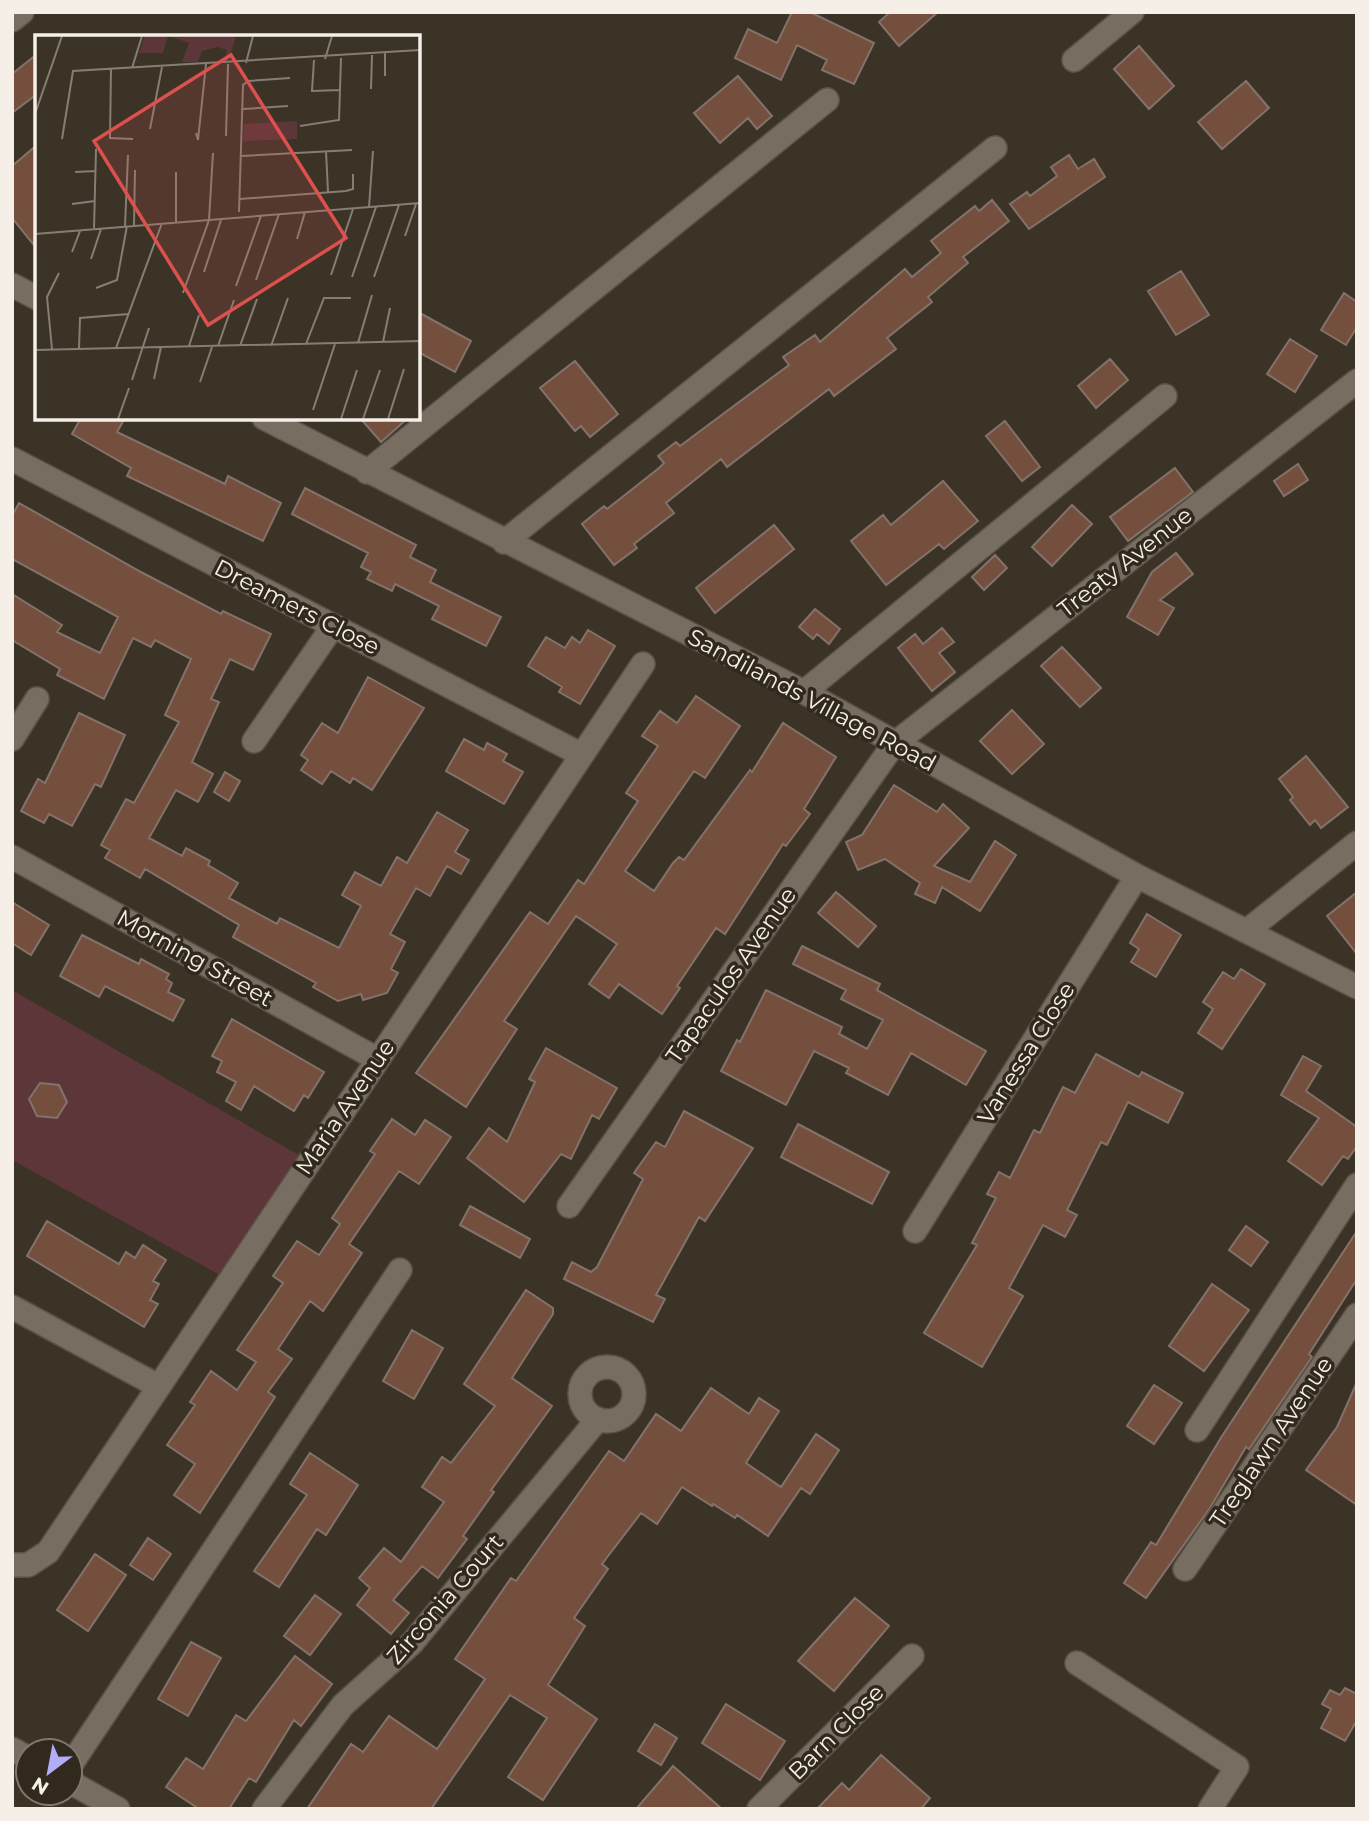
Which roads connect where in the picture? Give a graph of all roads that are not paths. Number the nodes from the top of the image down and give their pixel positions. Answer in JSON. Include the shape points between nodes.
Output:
{"nodes":[{"id":1,"x":22,"y":12,"type":"edge"},
{"id":2,"x":1132,"y":12,"type":"edge"},
{"id":3,"x":12,"y":20,"type":"edge"},
{"id":4,"x":1074,"y":60,"type":"dead end"},
{"id":5,"x":827,"y":100,"type":"dead end"},
{"id":6,"x":995,"y":148,"type":"dead end"},
{"id":7,"x":12,"y":285,"type":"edge"},
{"id":8,"x":35,"y":297,"type":"edge"},
{"id":9,"x":1357,"y":381,"type":"edge"},
{"id":10,"x":1165,"y":396,"type":"dead end"},
{"id":11,"x":268,"y":420,"type":"edge"},
{"id":12,"x":12,"y":459,"type":"edge"},
{"id":13,"x":367,"y":472,"type":"junction"},
{"id":14,"x":504,"y":542,"type":"junction"},
{"id":15,"x":334,"y":626,"type":"junction"},
{"id":16,"x":643,"y":664,"type":"dead end"},
{"id":17,"x":804,"y":692,"type":"junction"},
{"id":18,"x":37,"y":699,"type":"dead end"},
{"id":19,"x":12,"y":739,"type":"edge"},
{"id":20,"x":254,"y":741,"type":"dead end"},
{"id":21,"x":894,"y":744,"type":"junction"},
{"id":22,"x":582,"y":755,"type":"junction"},
{"id":23,"x":1357,"y":843,"type":"edge"},
{"id":24,"x":12,"y":857,"type":"edge"},
{"id":25,"x":1137,"y":876,"type":"junction"},
{"id":26,"x":1248,"y":930,"type":"junction"},
{"id":27,"x":1357,"y":986,"type":"edge"},
{"id":28,"x":377,"y":1059,"type":"junction"},
{"id":29,"x":1357,"y":1185,"type":"edge"},
{"id":30,"x":569,"y":1206,"type":"dead end"},
{"id":31,"x":915,"y":1231,"type":"dead end"},
{"id":32,"x":400,"y":1270,"type":"dead end"},
{"id":33,"x":12,"y":1307,"type":"edge"},
{"id":34,"x":1357,"y":1315,"type":"edge"},
{"id":35,"x":158,"y":1386,"type":"junction"},
{"id":36,"x":598,"y":1419,"type":"dead end"},
{"id":37,"x":1198,"y":1430,"type":"dead end"},
{"id":38,"x":12,"y":1565,"type":"edge"},
{"id":39,"x":1185,"y":1569,"type":"dead end"},
{"id":40,"x":912,"y":1656,"type":"dead end"},
{"id":41,"x":1077,"y":1663,"type":"dead end"},
{"id":42,"x":84,"y":1745,"type":"edge"},
{"id":43,"x":84,"y":1790,"type":"edge"},
{"id":44,"x":118,"y":1809,"type":"edge"},
{"id":45,"x":264,"y":1809,"type":"edge"},
{"id":46,"x":759,"y":1809,"type":"edge"},
{"id":47,"x":1210,"y":1809,"type":"edge"}],
"edges":[{"from":1,"to":3,"type":"street"},
{"from":2,"to":4,"type":"street"},
{"from":5,"to":13,"type":"street"},
{"from":6,"to":14,"type":"street"},
{"from":7,"to":8,"type":"street"},
{"from":9,"to":21,"type":"street","name":"Treaty Avenue"},
{"from":10,"to":17,"type":"street"},
{"from":11,"to":13,"type":"street","name":"Sandilands Village Road"},
{"from":12,"to":15,"type":"street","name":"Dreamers Close"},
{"from":13,"to":14,"type":"street","name":"Sandilands Village Road"},
{"from":14,"to":17,"type":"street","name":"Sandilands Village Road"},
{"from":15,"to":20,"type":"street"},
{"from":15,"to":22,"type":"street","name":"Dreamers Close"},
{"from":16,"to":22,"type":"street","name":"Maria Avenue"},
{"from":17,"to":21,"type":"street","name":"Sandilands Village Road"},
{"from":18,"to":19,"type":"street"},
{"from":21,"to":25,"type":"street","name":"Sandilands Village Road"},
{"from":21,"to":30,"type":"street","name":"Tapaculos Avenue"},
{"from":22,"to":28,"type":"street","name":"Maria Avenue"},
{"from":23,"to":26,"type":"street"},
{"from":24,"to":28,"type":"street","name":"Morning Street"},
{"from":25,"to":26,"type":"street","name":"Sandilands Village Road"},
{"from":25,"to":31,"type":"street","name":"Vanessa Close"},
{"from":26,"to":27,"type":"street","name":"Sandilands Village Road"},
{"from":28,"to":35,"type":"street","name":"Maria Avenue"},
{"from":29,"to":37,"type":"street"},
{"from":32,"to":42,"type":"street"},
{"from":33,"to":35,"type":"street"},
{"from":34,"to":39,"type":"street","name":"Treglawn Avenue"},
{"from":35,"to":38,"type":"street","name":"Maria Avenue","via":[[48,1552],[28,1565]]},
{"from":36,"to":45,"type":"street","name":"Zirconia Court","via":[[412,1643],[343,1705]]},
{"from":40,"to":46,"type":"street","name":"Barn Close"},
{"from":41,"to":47,"type":"street","via":[[1237,1767]]},
{"from":43,"to":44,"type":"street"}]}
